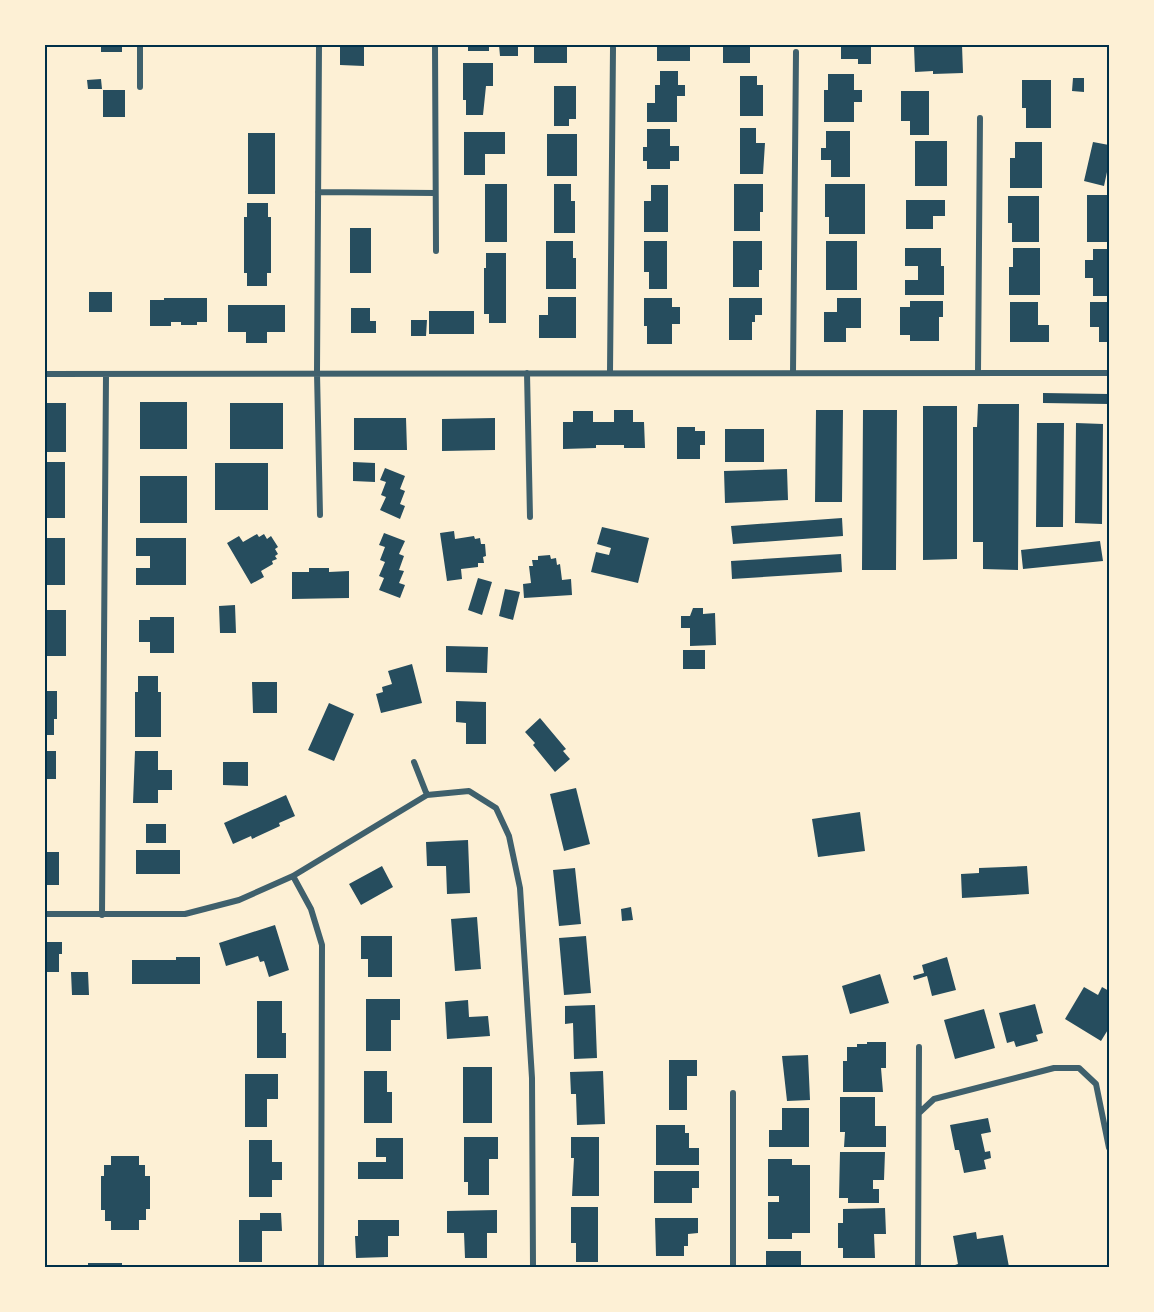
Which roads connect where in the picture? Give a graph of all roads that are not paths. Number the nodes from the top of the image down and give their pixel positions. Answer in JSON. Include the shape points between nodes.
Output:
{"nodes":[{"id":1,"x":140,"y":45,"type":"edge"},
{"id":2,"x":319,"y":45,"type":"edge"},
{"id":3,"x":435,"y":45,"type":"edge"},
{"id":4,"x":613,"y":48,"type":"dead end"},
{"id":5,"x":796,"y":52,"type":"dead end"},
{"id":6,"x":140,"y":87,"type":"dead end"},
{"id":7,"x":980,"y":118,"type":"dead end"},
{"id":8,"x":318,"y":192,"type":"junction"},
{"id":9,"x":435,"y":193,"type":"junction"},
{"id":10,"x":436,"y":251,"type":"dead end"},
{"id":11,"x":317,"y":373,"type":"junction"},
{"id":12,"x":527,"y":373,"type":"junction"},
{"id":13,"x":610,"y":373,"type":"junction"},
{"id":14,"x":793,"y":373,"type":"junction"},
{"id":15,"x":978,"y":373,"type":"junction"},
{"id":16,"x":1109,"y":373,"type":"edge"},
{"id":17,"x":45,"y":374,"type":"edge"},
{"id":18,"x":106,"y":375,"type":"junction"},
{"id":19,"x":320,"y":515,"type":"dead end"},
{"id":20,"x":530,"y":517,"type":"dead end"},
{"id":21,"x":414,"y":762,"type":"dead end"},
{"id":22,"x":427,"y":795,"type":"junction"},
{"id":23,"x":293,"y":876,"type":"junction"},
{"id":24,"x":45,"y":914,"type":"edge"},
{"id":25,"x":102,"y":915,"type":"junction"},
{"id":26,"x":919,"y":1047,"type":"dead end"},
{"id":27,"x":733,"y":1094,"type":"dead end"},
{"id":28,"x":919,"y":1113,"type":"junction"},
{"id":29,"x":1109,"y":1148,"type":"edge"},
{"id":30,"x":321,"y":1267,"type":"edge"},
{"id":31,"x":533,"y":1267,"type":"edge"},
{"id":32,"x":733,"y":1267,"type":"edge"},
{"id":33,"x":918,"y":1267,"type":"edge"}],
"edges":[{"from":1,"to":6,"type":"street"},
{"from":2,"to":8,"type":"street"},
{"from":3,"to":9,"type":"street"},
{"from":4,"to":13,"type":"street"},
{"from":5,"to":14,"type":"street"},
{"from":7,"to":15,"type":"street"},
{"from":8,"to":9,"type":"street"},
{"from":8,"to":11,"type":"street"},
{"from":9,"to":10,"type":"street"},
{"from":11,"to":12,"type":"street"},
{"from":11,"to":18,"type":"street"},
{"from":11,"to":19,"type":"street"},
{"from":12,"to":13,"type":"street"},
{"from":12,"to":20,"type":"street"},
{"from":13,"to":14,"type":"street"},
{"from":14,"to":15,"type":"street"},
{"from":15,"to":16,"type":"street"},
{"from":17,"to":18,"type":"street"},
{"from":18,"to":25,"type":"street"},
{"from":21,"to":22,"type":"street"},
{"from":22,"to":23,"type":"street"},
{"from":22,"to":31,"type":"street","via":[[469,790],[496,808],[509,836],[520,888],[532,1078]]},
{"from":23,"to":25,"type":"street","via":[[239,900],[184,914]]},
{"from":23,"to":30,"type":"street","via":[[322,945]]},
{"from":24,"to":25,"type":"street"},
{"from":26,"to":28,"type":"street"},
{"from":27,"to":32,"type":"street"},
{"from":28,"to":29,"type":"street","via":[[934,1099],[1054,1068],[1079,1068],[1096,1084]]},
{"from":28,"to":33,"type":"street"}]}
